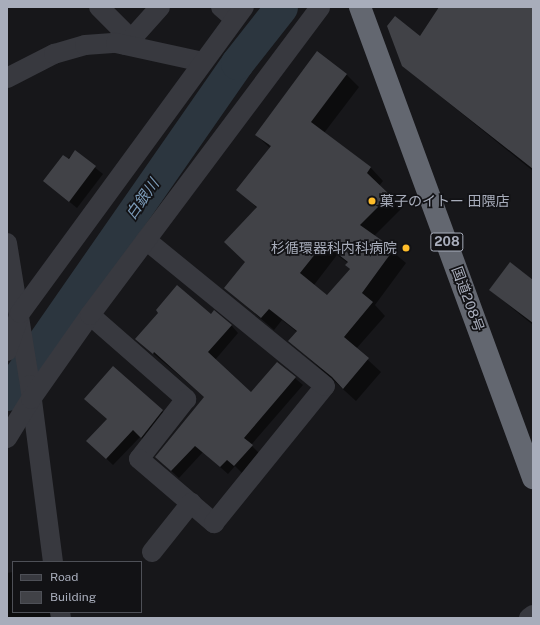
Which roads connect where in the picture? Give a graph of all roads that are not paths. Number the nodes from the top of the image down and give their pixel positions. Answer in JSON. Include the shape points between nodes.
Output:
{"nodes":[{"id":1,"x":99,"y":7,"type":"edge"},
{"id":2,"x":160,"y":7,"type":"edge"},
{"id":3,"x":320,"y":7,"type":"edge"},
{"id":4,"x":360,"y":7,"type":"edge"},
{"id":5,"x":233,"y":11,"type":"edge"},
{"id":6,"x":129,"y":42,"type":"junction"},
{"id":7,"x":203,"y":62,"type":"junction"},
{"id":8,"x":7,"y":78,"type":"edge"},
{"id":9,"x":146,"y":240,"type":"junction"},
{"id":10,"x":7,"y":243,"type":"edge"},
{"id":11,"x":90,"y":315,"type":"junction"},
{"id":12,"x":21,"y":322,"type":"junction"},
{"id":13,"x":7,"y":351,"type":"edge"},
{"id":14,"x":31,"y":392,"type":"junction"},
{"id":15,"x":7,"y":438,"type":"edge"},
{"id":16,"x":533,"y":478,"type":"edge"},
{"id":17,"x":191,"y":503,"type":"junction"},
{"id":18,"x":152,"y":552,"type":"dead end"},
{"id":19,"x":53,"y":561,"type":"edge"},
{"id":20,"x":533,"y":615,"type":"edge"},
{"id":21,"x":529,"y":618,"type":"edge"}],
"edges":[{"from":1,"to":6,"type":"street"},
{"from":2,"to":6,"type":"street"},
{"from":3,"to":9,"type":"street"},
{"from":4,"to":16,"type":"highway","name":"国道208号","number":"208"},
{"from":5,"to":7,"type":"street"},
{"from":6,"to":7,"type":"street"},
{"from":6,"to":8,"type":"street","via":[[85,45],[54,54]]},
{"from":7,"to":12,"type":"street"},
{"from":9,"to":11,"type":"street"},
{"from":9,"to":17,"type":"street","via":[[325,386],[214,523]]},
{"from":10,"to":12,"type":"street"},
{"from":11,"to":14,"type":"street"},
{"from":11,"to":17,"type":"street","via":[[186,399],[139,459]]},
{"from":12,"to":13,"type":"street"},
{"from":12,"to":14,"type":"street"},
{"from":14,"to":15,"type":"street"},
{"from":14,"to":19,"type":"street"},
{"from":17,"to":18,"type":"street"},
{"from":20,"to":21,"type":"street"}]}
